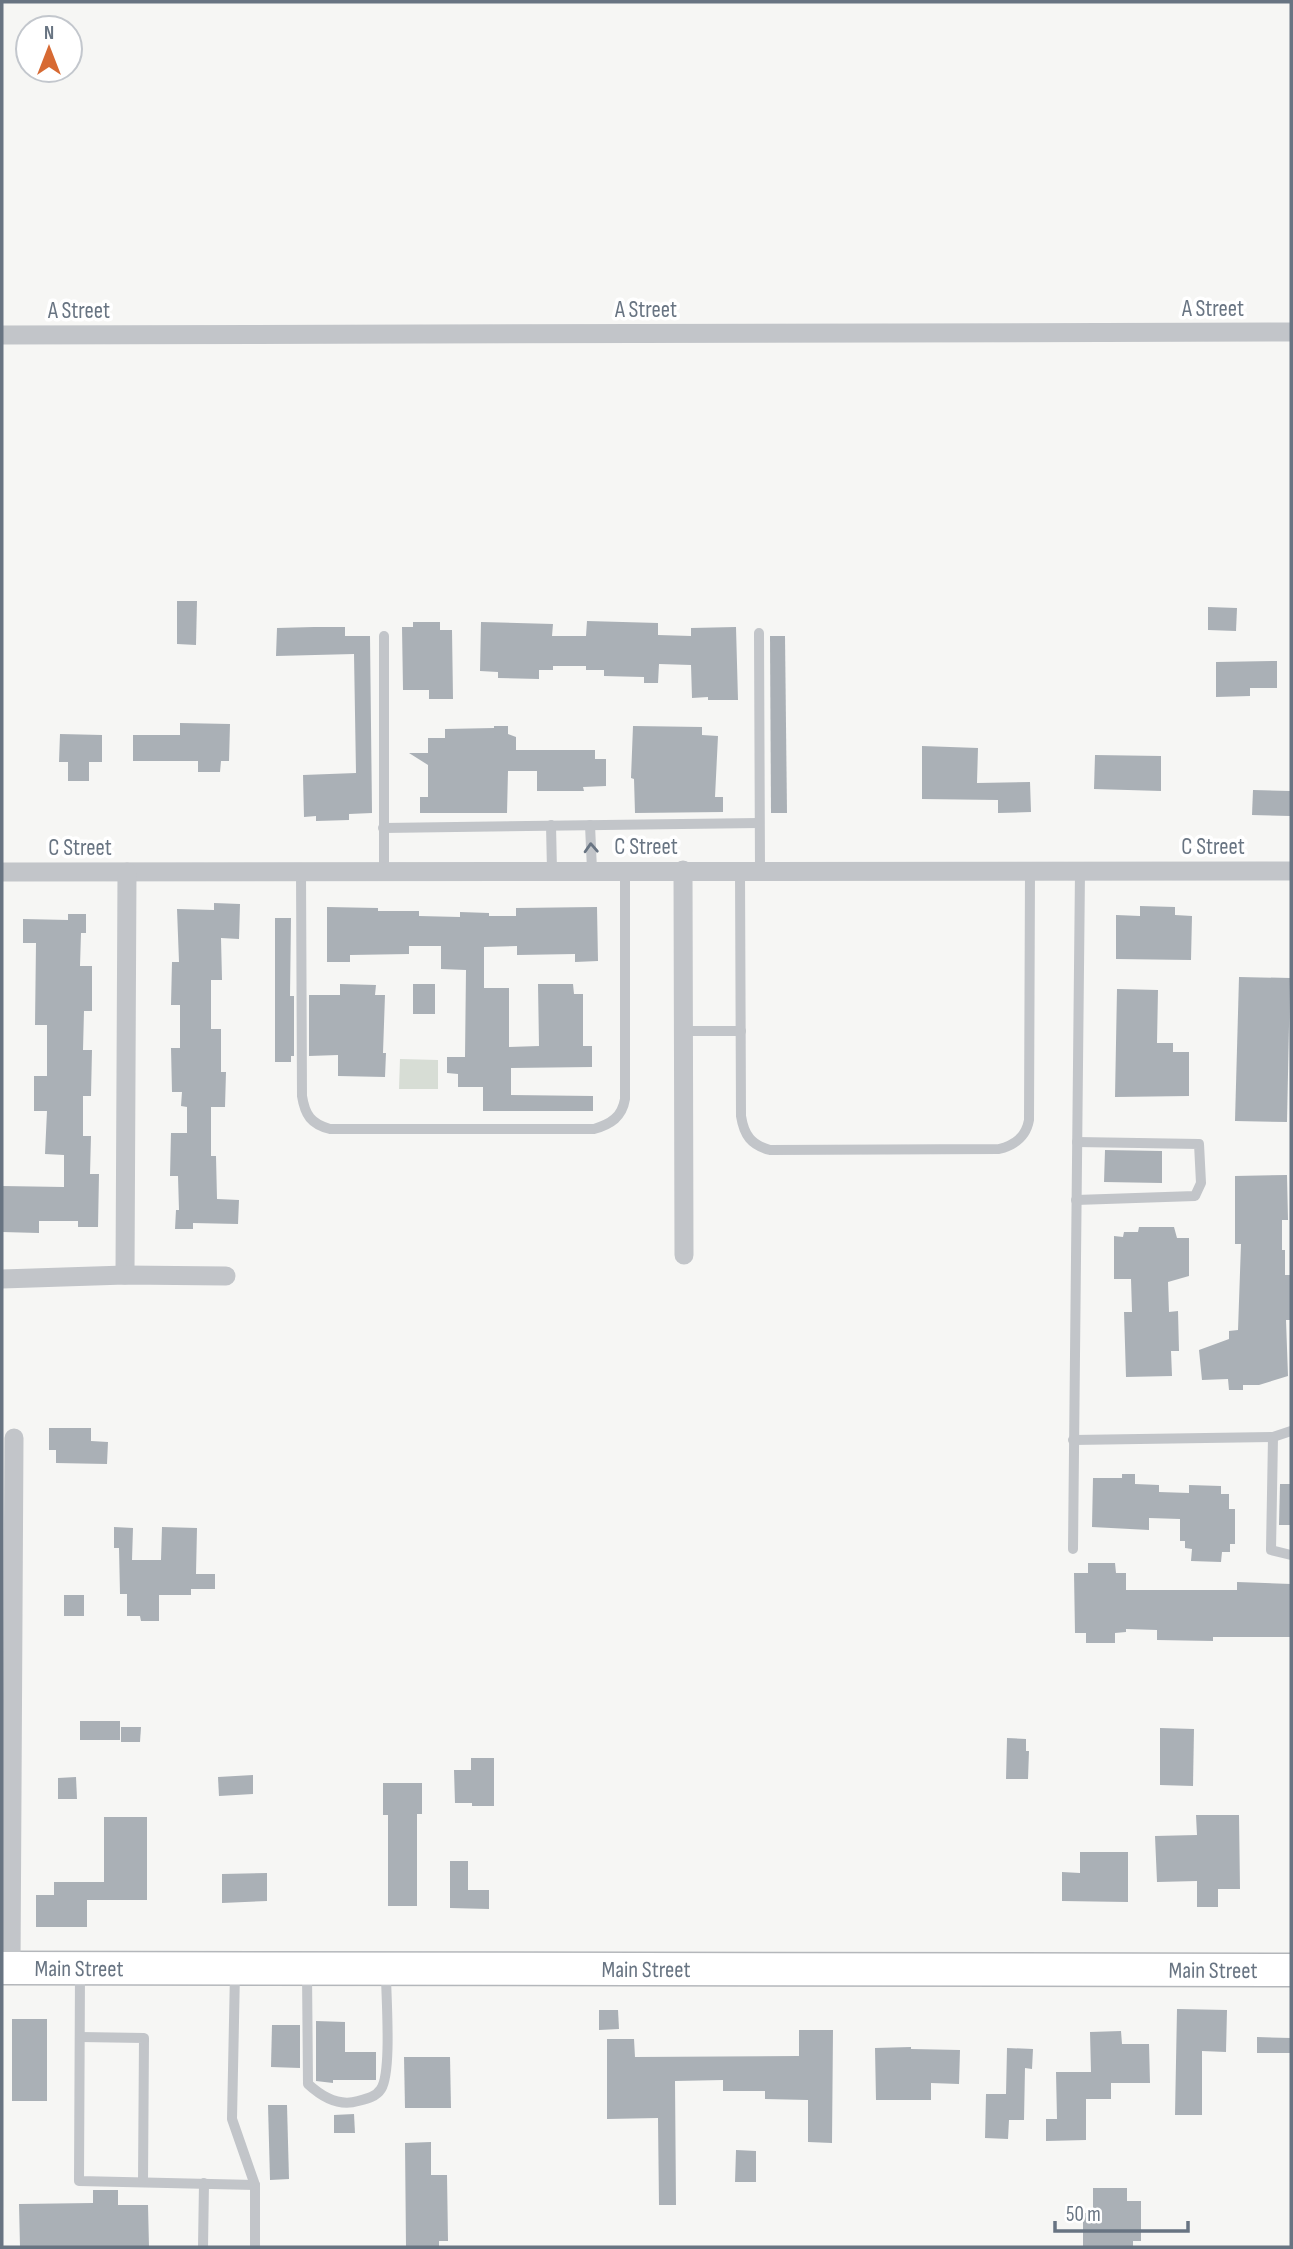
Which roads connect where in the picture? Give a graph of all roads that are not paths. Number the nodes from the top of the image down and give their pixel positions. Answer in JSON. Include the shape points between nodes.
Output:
{"nodes":[{"id":1,"x":1291,"y":332,"type":"edge"},
{"id":2,"x":2,"y":335,"type":"edge"},
{"id":3,"x":759,"y":632,"type":"dead end"},
{"id":4,"x":384,"y":636,"type":"dead end"},
{"id":5,"x":759,"y":823,"type":"junction"},
{"id":6,"x":551,"y":825,"type":"junction"},
{"id":7,"x":590,"y":825,"type":"junction"},
{"id":8,"x":383,"y":828,"type":"junction"},
{"id":9,"x":592,"y":870,"type":"junction"},
{"id":10,"x":625,"y":870,"type":"junction"},
{"id":11,"x":683,"y":870,"type":"junction"},
{"id":12,"x":740,"y":870,"type":"junction"},
{"id":13,"x":760,"y":870,"type":"junction"},
{"id":14,"x":301,"y":871,"type":"junction"},
{"id":15,"x":384,"y":871,"type":"junction"},
{"id":16,"x":552,"y":871,"type":"junction"},
{"id":17,"x":1030,"y":871,"type":"junction"},
{"id":18,"x":1080,"y":871,"type":"junction"},
{"id":19,"x":1291,"y":871,"type":"edge"},
{"id":20,"x":2,"y":872,"type":"edge"},
{"id":21,"x":127,"y":872,"type":"junction"},
{"id":22,"x":683,"y":1031,"type":"junction"},
{"id":23,"x":741,"y":1031,"type":"junction"},
{"id":24,"x":1077,"y":1142,"type":"junction"},
{"id":25,"x":1076,"y":1200,"type":"junction"},
{"id":26,"x":684,"y":1255,"type":"dead end"},
{"id":27,"x":125,"y":1275,"type":"junction"},
{"id":28,"x":226,"y":1276,"type":"dead end"},
{"id":29,"x":2,"y":1279,"type":"edge"},
{"id":30,"x":1291,"y":1431,"type":"edge"},
{"id":31,"x":1273,"y":1437,"type":"junction"},
{"id":32,"x":14,"y":1438,"type":"dead end"},
{"id":33,"x":1073,"y":1440,"type":"junction"},
{"id":34,"x":1073,"y":1549,"type":"dead end"},
{"id":35,"x":1291,"y":1555,"type":"edge"},
{"id":36,"x":8,"y":1608,"type":"edge"},
{"id":37,"x":7,"y":1968,"type":"edge"},
{"id":38,"x":80,"y":1968,"type":"junction"},
{"id":39,"x":235,"y":1968,"type":"junction"},
{"id":40,"x":307,"y":1968,"type":"junction"},
{"id":41,"x":386,"y":1968,"type":"junction"},
{"id":42,"x":1291,"y":1970,"type":"edge"},
{"id":43,"x":80,"y":2037,"type":"junction"},
{"id":44,"x":143,"y":2182,"type":"junction"},
{"id":45,"x":204,"y":2183,"type":"junction"},
{"id":46,"x":255,"y":2185,"type":"junction"},
{"id":47,"x":203,"y":2247,"type":"edge"},
{"id":48,"x":255,"y":2247,"type":"edge"}],
"edges":[{"from":1,"to":2,"type":"street","name":"A Street"},
{"from":3,"to":5,"type":"lane"},
{"from":4,"to":8,"type":"lane"},
{"from":5,"to":7,"type":"lane"},
{"from":5,"to":13,"type":"lane"},
{"from":6,"to":7,"type":"lane"},
{"from":6,"to":8,"type":"lane"},
{"from":6,"to":16,"type":"lane"},
{"from":9,"to":7,"type":"lane","one_way":true},
{"from":8,"to":15,"type":"lane"},
{"from":9,"to":10,"type":"street","name":"C Street"},
{"from":9,"to":16,"type":"street","name":"C Street"},
{"from":10,"to":11,"type":"street","name":"C Street"},
{"from":10,"to":14,"type":"lane","via":[[623,1108],[603,1126],[567,1129],[330,1129],[310,1119],[302,1096]]},
{"from":11,"to":12,"type":"street","name":"C Street"},
{"from":11,"to":22,"type":"street"},
{"from":12,"to":13,"type":"street","name":"C Street"},
{"from":12,"to":23,"type":"lane"},
{"from":13,"to":17,"type":"street","name":"C Street"},
{"from":14,"to":15,"type":"street","name":"C Street"},
{"from":14,"to":21,"type":"street","name":"C Street"},
{"from":15,"to":16,"type":"street","name":"C Street"},
{"from":17,"to":18,"type":"street","name":"C Street"},
{"from":17,"to":23,"type":"lane","via":[[1029,1120],[1016,1143],[999,1149],[759,1147],[743,1130]]},
{"from":18,"to":19,"type":"street","name":"C Street"},
{"from":18,"to":24,"type":"lane"},
{"from":20,"to":21,"type":"street","name":"C Street"},
{"from":21,"to":27,"type":"street"},
{"from":22,"to":23,"type":"lane"},
{"from":22,"to":26,"type":"street"},
{"from":24,"to":25,"type":"lane"},
{"from":24,"to":25,"type":"lane","via":[[1199,1144],[1200,1183],[1195,1196]]},
{"from":25,"to":33,"type":"lane"},
{"from":27,"to":28,"type":"street"},
{"from":27,"to":29,"type":"street"},
{"from":30,"to":31,"type":"lane"},
{"from":31,"to":33,"type":"lane"},
{"from":31,"to":35,"type":"lane","via":[[1270,1550]]},
{"from":32,"to":36,"type":"street"},
{"from":33,"to":34,"type":"lane"},
{"from":36,"to":37,"type":"street"},
{"from":37,"to":38,"type":"main road","name":"Main Street"},
{"from":38,"to":39,"type":"main road","name":"Main Street"},
{"from":38,"to":43,"type":"lane"},
{"from":39,"to":40,"type":"main road","name":"Main Street"},
{"from":39,"to":46,"type":"lane","via":[[232,2119]]},
{"from":40,"to":41,"type":"main road","name":"Main Street"},
{"from":40,"to":41,"type":"lane","via":[[308,2084],[337,2102],[353,2103],[382,2088]]},
{"from":41,"to":42,"type":"main road","name":"Main Street"},
{"from":43,"to":44,"type":"lane","via":[[79,2181]]},
{"from":43,"to":44,"type":"lane","via":[[144,2038]]},
{"from":44,"to":45,"type":"lane"},
{"from":45,"to":46,"type":"lane"},
{"from":45,"to":47,"type":"lane"},
{"from":46,"to":48,"type":"lane"}]}
